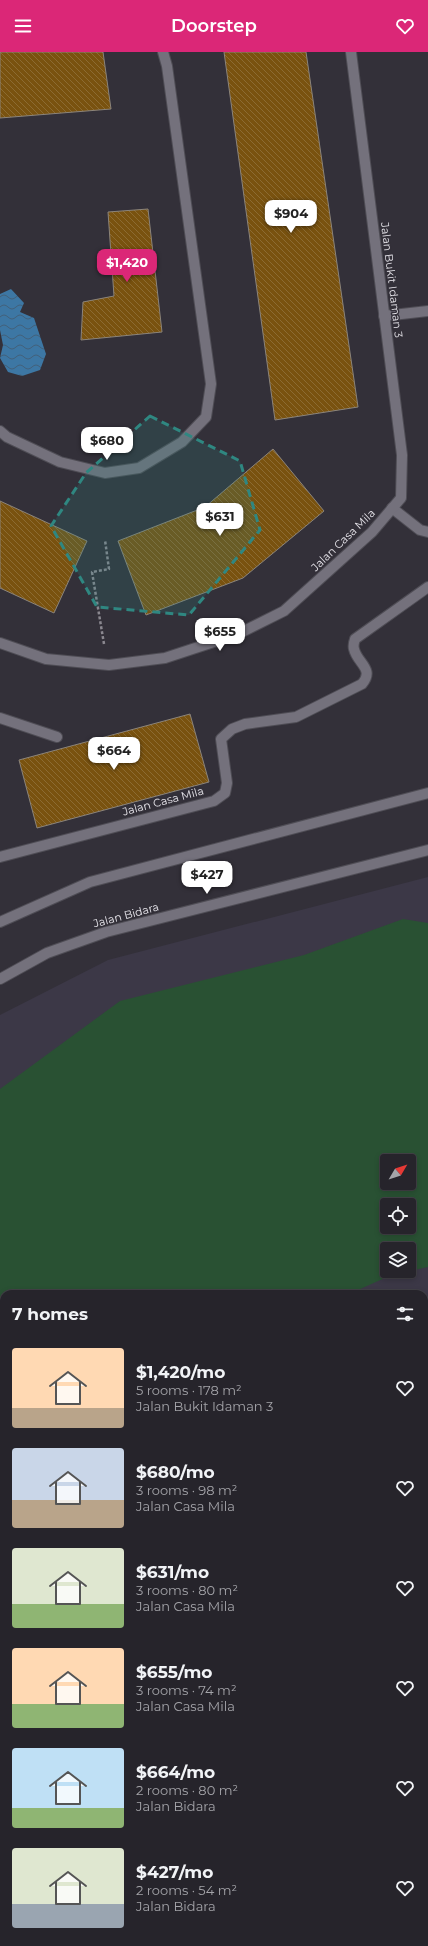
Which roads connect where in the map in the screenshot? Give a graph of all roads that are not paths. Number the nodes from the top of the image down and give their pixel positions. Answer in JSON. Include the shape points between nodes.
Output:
{"nodes":[{"id":1,"x":163,"y":52,"type":"edge"},
{"id":2,"x":352,"y":52,"type":"edge"},
{"id":3,"x":428,"y":311,"type":"edge"},
{"id":4,"x":384,"y":316,"type":"junction"},
{"id":5,"x":0,"y":431,"type":"edge"},
{"id":6,"x":392,"y":508,"type":"junction"},
{"id":7,"x":428,"y":532,"type":"edge"},
{"id":8,"x":428,"y":587,"type":"edge"},
{"id":9,"x":0,"y":643,"type":"edge"},
{"id":10,"x":0,"y":718,"type":"edge"},
{"id":11,"x":57,"y":737,"type":"dead end"},
{"id":12,"x":428,"y":793,"type":"edge"},
{"id":13,"x":428,"y":850,"type":"edge"},
{"id":14,"x":0,"y":857,"type":"edge"},
{"id":15,"x":0,"y":922,"type":"edge"},
{"id":16,"x":0,"y":979,"type":"edge"}],
"edges":[{"from":1,"to":5,"type":"street","via":[[211,384],[206,417],[182,442],[138,468],[105,473],[60,462],[7,437]]},
{"from":2,"to":4,"type":"street","name":"Jalan Bukit Idaman 3"},
{"from":3,"to":4,"type":"street"},
{"from":4,"to":6,"type":"street","name":"Jalan Bukit Idaman 3","via":[[402,455],[401,498]]},
{"from":6,"to":7,"type":"street","name":"Jalan Casa Mila","via":[[420,530]]},
{"from":6,"to":9,"type":"street","name":"Jalan Casa Mila","via":[[372,532],[284,611],[238,634],[165,658],[109,665],[46,659]]},
{"from":8,"to":14,"type":"street","name":"Jalan Casa Mila","via":[[355,639],[354,649],[367,671],[367,679],[362,684],[296,717],[245,724],[232,729],[221,738],[227,783],[225,793],[214,800]]},
{"from":10,"to":11,"type":"street"},
{"from":12,"to":15,"type":"street","via":[[90,882]]},
{"from":13,"to":16,"type":"street","name":"Jalan Bidara","via":[[106,932],[47,953]]}]}
